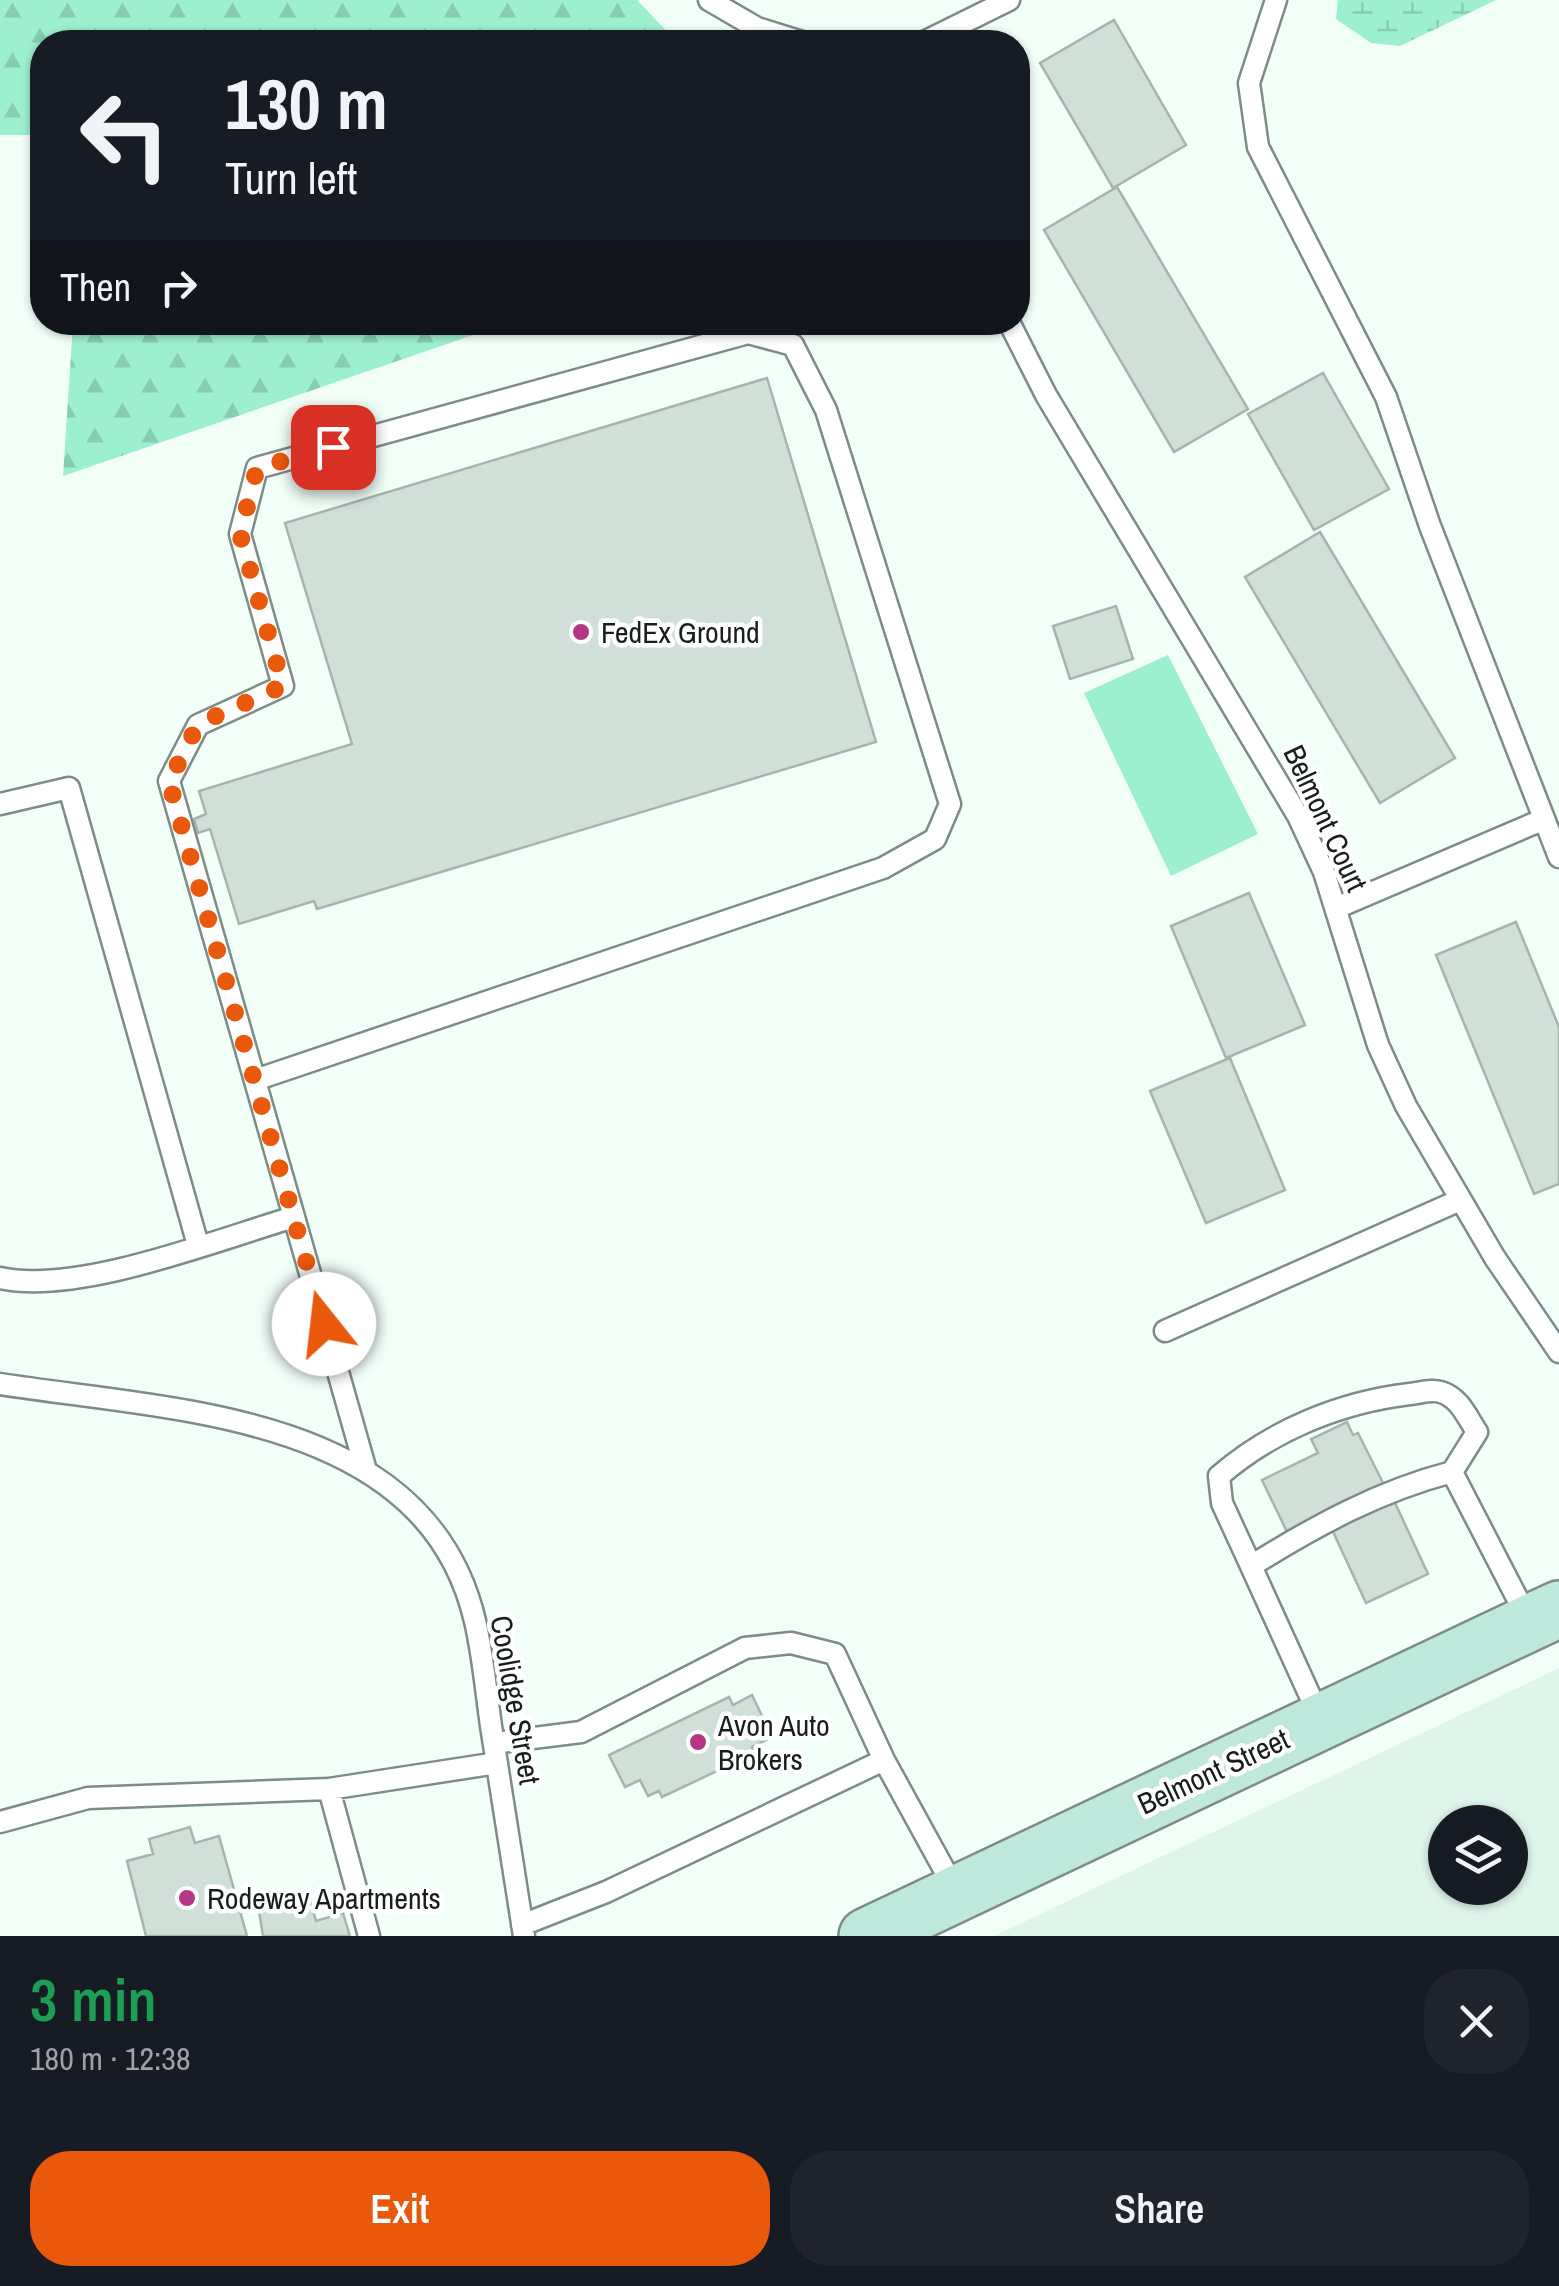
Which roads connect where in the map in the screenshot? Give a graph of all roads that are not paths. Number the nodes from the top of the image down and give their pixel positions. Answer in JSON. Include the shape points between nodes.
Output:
{"nodes":[{"id":1,"x":709,"y":0,"type":"edge"},
{"id":2,"x":1009,"y":0,"type":"edge"},
{"id":3,"x":1276,"y":0,"type":"edge"},
{"id":4,"x":763,"y":30,"type":"edge"},
{"id":5,"x":948,"y":30,"type":"edge"},
{"id":6,"x":744,"y":335,"type":"edge"},
{"id":7,"x":752,"y":335,"type":"edge"},
{"id":8,"x":1016,"y":335,"type":"edge"},
{"id":9,"x":0,"y":804,"type":"edge"},
{"id":10,"x":1542,"y":820,"type":"junction"},
{"id":11,"x":1559,"y":856,"type":"edge"},
{"id":12,"x":1336,"y":908,"type":"junction"},
{"id":13,"x":256,"y":1080,"type":"junction"},
{"id":14,"x":1460,"y":1200,"type":"junction"},
{"id":15,"x":294,"y":1217,"type":"junction"},
{"id":16,"x":198,"y":1245,"type":"junction"},
{"id":17,"x":0,"y":1278,"type":"edge"},
{"id":18,"x":1164,"y":1331,"type":"dead end"},
{"id":19,"x":1559,"y":1352,"type":"edge"},
{"id":20,"x":0,"y":1384,"type":"edge"},
{"id":21,"x":364,"y":1467,"type":"junction"},
{"id":22,"x":1452,"y":1472,"type":"junction"},
{"id":23,"x":1251,"y":1566,"type":"junction"},
{"id":24,"x":1544,"y":1616,"type":"edge"},
{"id":25,"x":1321,"y":1720,"type":"junction"},
{"id":26,"x":496,"y":1753,"type":"junction"},
{"id":27,"x":884,"y":1760,"type":"junction"},
{"id":28,"x":329,"y":1788,"type":"junction"},
{"id":29,"x":0,"y":1822,"type":"edge"},
{"id":30,"x":957,"y":1893,"type":"junction"},
{"id":31,"x":523,"y":1930,"type":"edge"},
{"id":32,"x":369,"y":1936,"type":"edge"},
{"id":33,"x":867,"y":1936,"type":"edge"}],
"edges":[{"from":1,"to":4,"type":"lane"},
{"from":2,"to":5,"type":"lane"},
{"from":3,"to":10,"type":"lane","via":[[1249,83],[1258,147],[1386,397]]},
{"from":6,"to":13,"type":"lane","via":[[257,468],[240,534],[283,686],[198,724],[169,782]]},
{"from":7,"to":13,"type":"lane","via":[[793,345],[826,410],[950,804],[935,839],[883,868]]},
{"from":8,"to":12,"type":"lane","name":"Belmont Court","via":[[1268,762]]},
{"from":9,"to":16,"type":"lane","via":[[69,788]]},
{"from":10,"to":11,"type":"lane"},
{"from":10,"to":12,"type":"lane"},
{"from":12,"to":14,"type":"lane","name":"Belmont Court","via":[[1378,1044]]},
{"from":13,"to":15,"type":"lane"},
{"from":14,"to":18,"type":"lane"},
{"from":14,"to":19,"type":"lane","name":"Belmont Court"},
{"from":15,"to":16,"type":"lane"},
{"from":15,"to":21,"type":"lane"},
{"from":16,"to":17,"type":"lane","via":[[102,1273]]},
{"from":20,"to":21,"type":"lane","name":"Coolidge Street","via":[[242,1423]]},
{"from":21,"to":26,"type":"lane","name":"Coolidge Street","via":[[419,1510],[464,1586]]},
{"from":22,"to":23,"type":"lane","via":[[1402,1485]]},
{"from":22,"to":23,"type":"lane","via":[[1477,1432],[1457,1400],[1438,1390],[1372,1398],[1311,1419],[1244,1454],[1219,1476],[1222,1503]]},
{"from":22,"to":24,"type":"lane"},
{"from":23,"to":25,"type":"lane"},
{"from":24,"to":25,"type":"main road","name":"Belmont Street"},
{"from":25,"to":30,"type":"main road","name":"Belmont Street"},
{"from":26,"to":27,"type":"lane","via":[[581,1732],[745,1648],[790,1644],[835,1654]]},
{"from":26,"to":28,"type":"lane"},
{"from":26,"to":31,"type":"lane","name":"Coolidge Street"},
{"from":27,"to":30,"type":"lane"},
{"from":27,"to":31,"type":"lane"},
{"from":28,"to":29,"type":"lane","via":[[88,1798]]},
{"from":28,"to":32,"type":"lane"},
{"from":30,"to":33,"type":"main road","name":"Belmont Street"}]}
